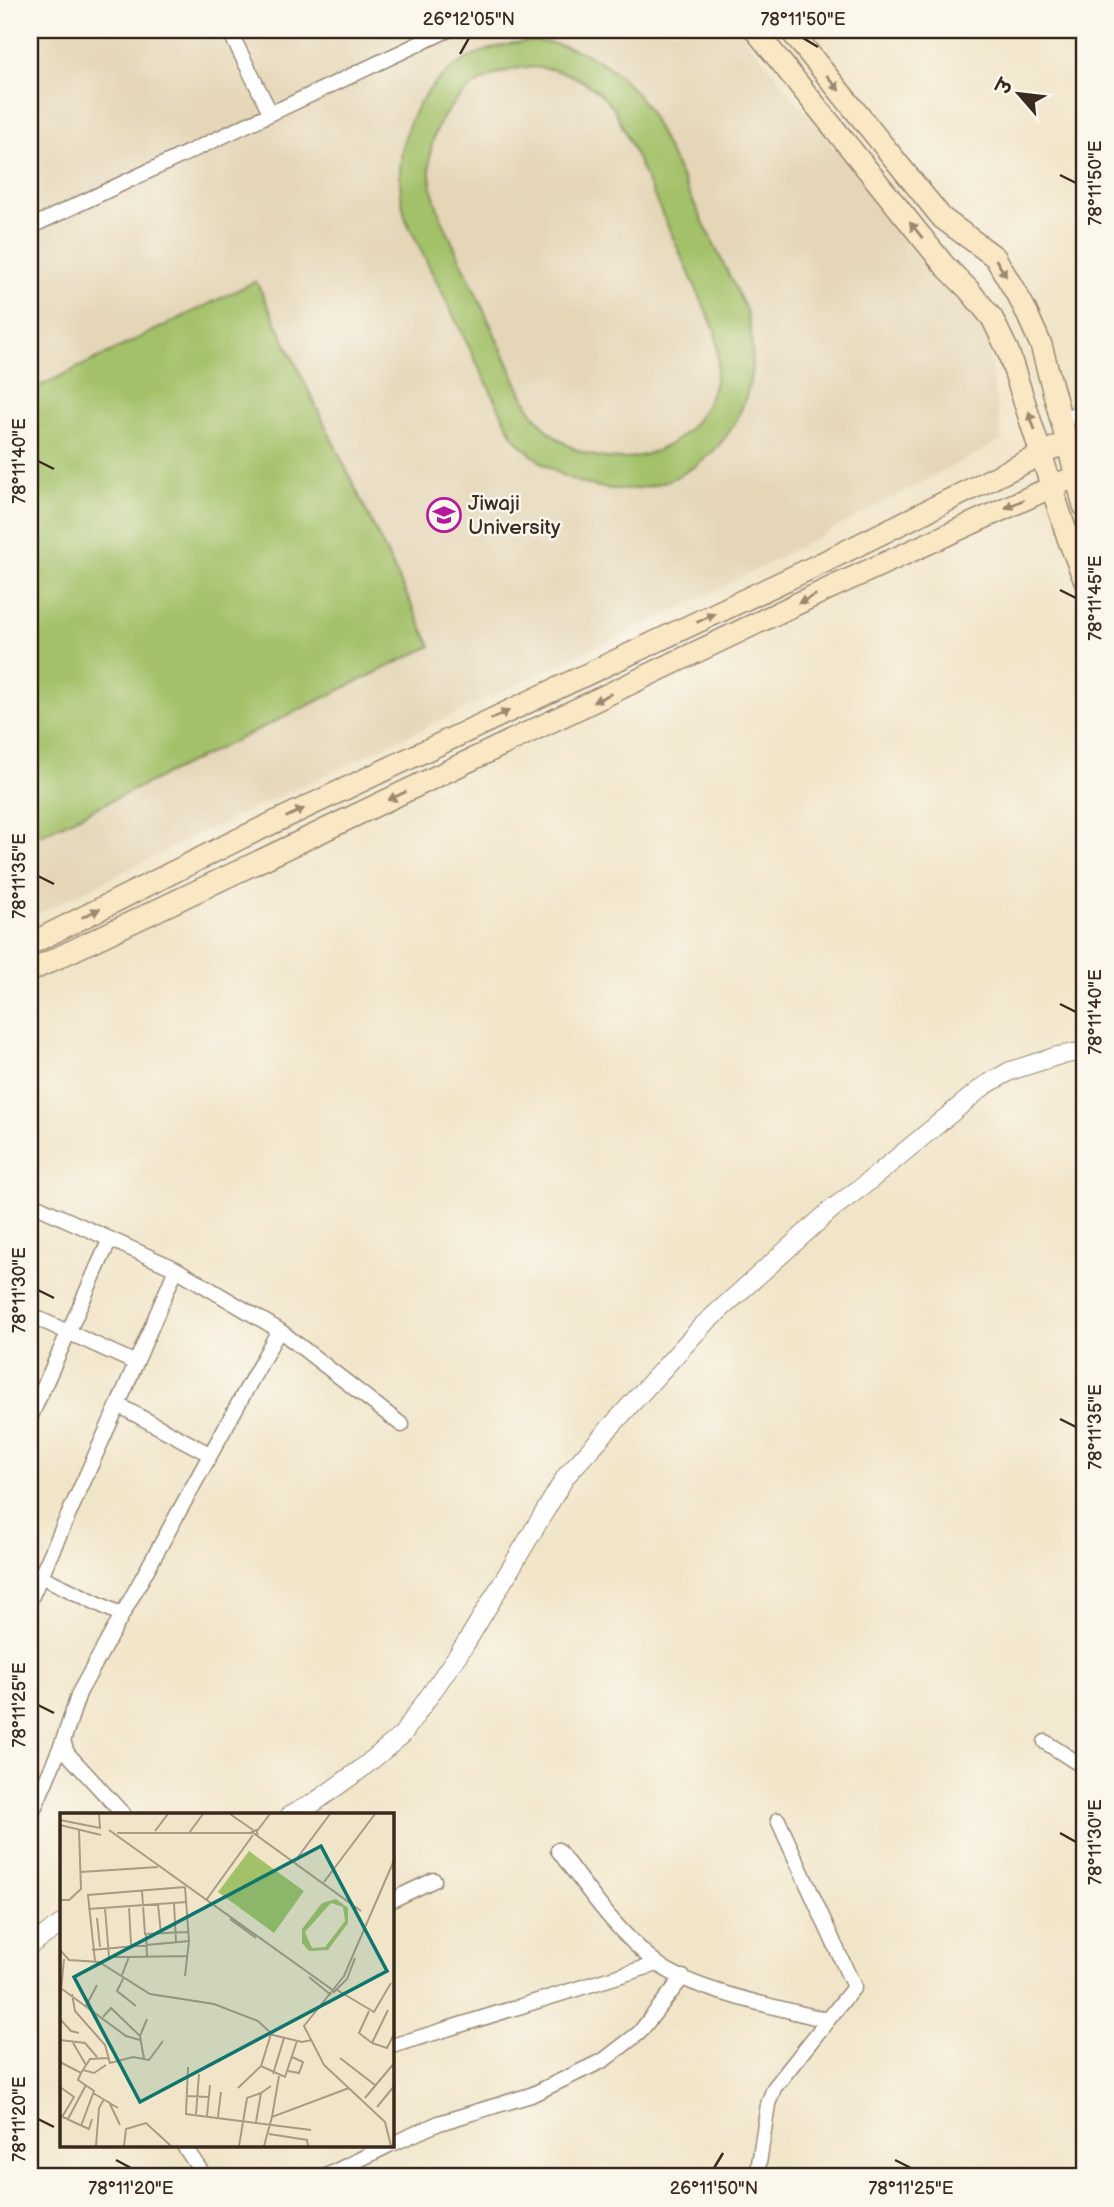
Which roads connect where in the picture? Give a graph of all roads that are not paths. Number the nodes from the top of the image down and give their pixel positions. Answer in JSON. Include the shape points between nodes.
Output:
{"nodes":[{"id":1,"x":229,"y":30,"type":"edge"},
{"id":2,"x":448,"y":30,"type":"edge"},
{"id":3,"x":755,"y":30,"type":"edge"},
{"id":4,"x":790,"y":30,"type":"edge"},
{"id":5,"x":270,"y":112,"type":"junction"},
{"id":6,"x":30,"y":227,"type":"edge"},
{"id":7,"x":1084,"y":409,"type":"edge"},
{"id":8,"x":1064,"y":432,"type":"junction"},
{"id":9,"x":1042,"y":454,"type":"junction"},
{"id":10,"x":1076,"y":475,"type":"junction"},
{"id":11,"x":1052,"y":487,"type":"junction"},
{"id":12,"x":1084,"y":506,"type":"edge"},
{"id":13,"x":1084,"y":579,"type":"edge"},
{"id":14,"x":30,"y":944,"type":"edge"},
{"id":15,"x":30,"y":971,"type":"edge"},
{"id":16,"x":1084,"y":1051,"type":"edge"},
{"id":17,"x":30,"y":1203,"type":"edge"},
{"id":18,"x":110,"y":1239,"type":"junction"},
{"id":19,"x":176,"y":1269,"type":"junction"},
{"id":20,"x":30,"y":1315,"type":"edge"},
{"id":21,"x":279,"y":1330,"type":"junction"},
{"id":22,"x":69,"y":1333,"type":"junction"},
{"id":23,"x":136,"y":1363,"type":"junction"},
{"id":24,"x":118,"y":1405,"type":"junction"},
{"id":25,"x":30,"y":1418,"type":"edge"},
{"id":26,"x":402,"y":1425,"type":"dead end"},
{"id":27,"x":209,"y":1454,"type":"junction"},
{"id":28,"x":35,"y":1574,"type":"edge"},
{"id":29,"x":30,"y":1600,"type":"edge"},
{"id":30,"x":122,"y":1615,"type":"junction"},
{"id":31,"x":62,"y":1741,"type":"junction"},
{"id":32,"x":1045,"y":1742,"type":"dead end"},
{"id":33,"x":1084,"y":1767,"type":"edge"},
{"id":34,"x":122,"y":1813,"type":"edge"},
{"id":35,"x":293,"y":1813,"type":"edge"},
{"id":36,"x":30,"y":1818,"type":"edge"},
{"id":37,"x":778,"y":1820,"type":"dead end"},
{"id":38,"x":558,"y":1850,"type":"dead end"},
{"id":39,"x":434,"y":1880,"type":"dead end"},
{"id":40,"x":394,"y":1899,"type":"edge"},
{"id":41,"x":60,"y":1925,"type":"edge"},
{"id":42,"x":30,"y":1945,"type":"edge"},
{"id":43,"x":657,"y":1964,"type":"junction"},
{"id":44,"x":683,"y":1978,"type":"junction"},
{"id":45,"x":827,"y":2020,"type":"junction"},
{"id":46,"x":394,"y":2045,"type":"edge"},
{"id":47,"x":394,"y":2143,"type":"edge"},
{"id":48,"x":185,"y":2148,"type":"edge"},
{"id":49,"x":382,"y":2148,"type":"edge"},
{"id":50,"x":205,"y":2177,"type":"edge"},
{"id":51,"x":324,"y":2177,"type":"edge"},
{"id":52,"x":757,"y":2177,"type":"edge"}],
"edges":[{"from":1,"to":5,"type":"street"},
{"from":2,"to":5,"type":"street"},
{"from":9,"to":3,"type":"main road","one_way":true,"via":[[1009,351],[992,318],[945,267]]},
{"from":4,"to":8,"type":"main road","one_way":true,"via":[[942,218],[995,257],[1041,345]]},
{"from":5,"to":6,"type":"street"},
{"from":7,"to":8,"type":"street"},
{"from":8,"to":9,"type":"main road"},
{"from":8,"to":10,"type":"main road"},
{"from":9,"to":11,"type":"main road"},
{"from":14,"to":9,"type":"main road","one_way":true},
{"from":10,"to":11,"type":"main road"},
{"from":10,"to":12,"type":"main road"},
{"from":11,"to":13,"type":"main road"},
{"from":11,"to":15,"type":"main road","one_way":true,"via":[[828,589]]},
{"from":16,"to":35,"type":"street","via":[[1010,1072],[984,1086],[834,1208],[702,1326],[566,1476],[466,1643],[402,1735]]},
{"from":17,"to":18,"type":"street"},
{"from":18,"to":19,"type":"street"},
{"from":18,"to":22,"type":"street"},
{"from":19,"to":21,"type":"street"},
{"from":19,"to":23,"type":"street"},
{"from":20,"to":22,"type":"street"},
{"from":21,"to":26,"type":"street"},
{"from":21,"to":27,"type":"street"},
{"from":22,"to":23,"type":"street"},
{"from":22,"to":25,"type":"street"},
{"from":23,"to":24,"type":"street"},
{"from":24,"to":27,"type":"street"},
{"from":24,"to":28,"type":"street"},
{"from":27,"to":30,"type":"street"},
{"from":28,"to":29,"type":"street"},
{"from":28,"to":30,"type":"street"},
{"from":30,"to":31,"type":"street","via":[[79,1693]]},
{"from":31,"to":34,"type":"street","via":[[67,1753]]},
{"from":31,"to":36,"type":"street"},
{"from":32,"to":33,"type":"street"},
{"from":37,"to":45,"type":"street","via":[[854,1987]]},
{"from":38,"to":43,"type":"street","via":[[602,1909]]},
{"from":39,"to":40,"type":"street"},
{"from":41,"to":42,"type":"street"},
{"from":43,"to":44,"type":"street"},
{"from":43,"to":46,"type":"street"},
{"from":44,"to":45,"type":"street"},
{"from":44,"to":47,"type":"street","via":[[639,2033],[604,2060],[531,2095],[439,2123]]},
{"from":45,"to":52,"type":"street","via":[[774,2088]]},
{"from":48,"to":50,"type":"street"},
{"from":49,"to":51,"type":"street"}]}
